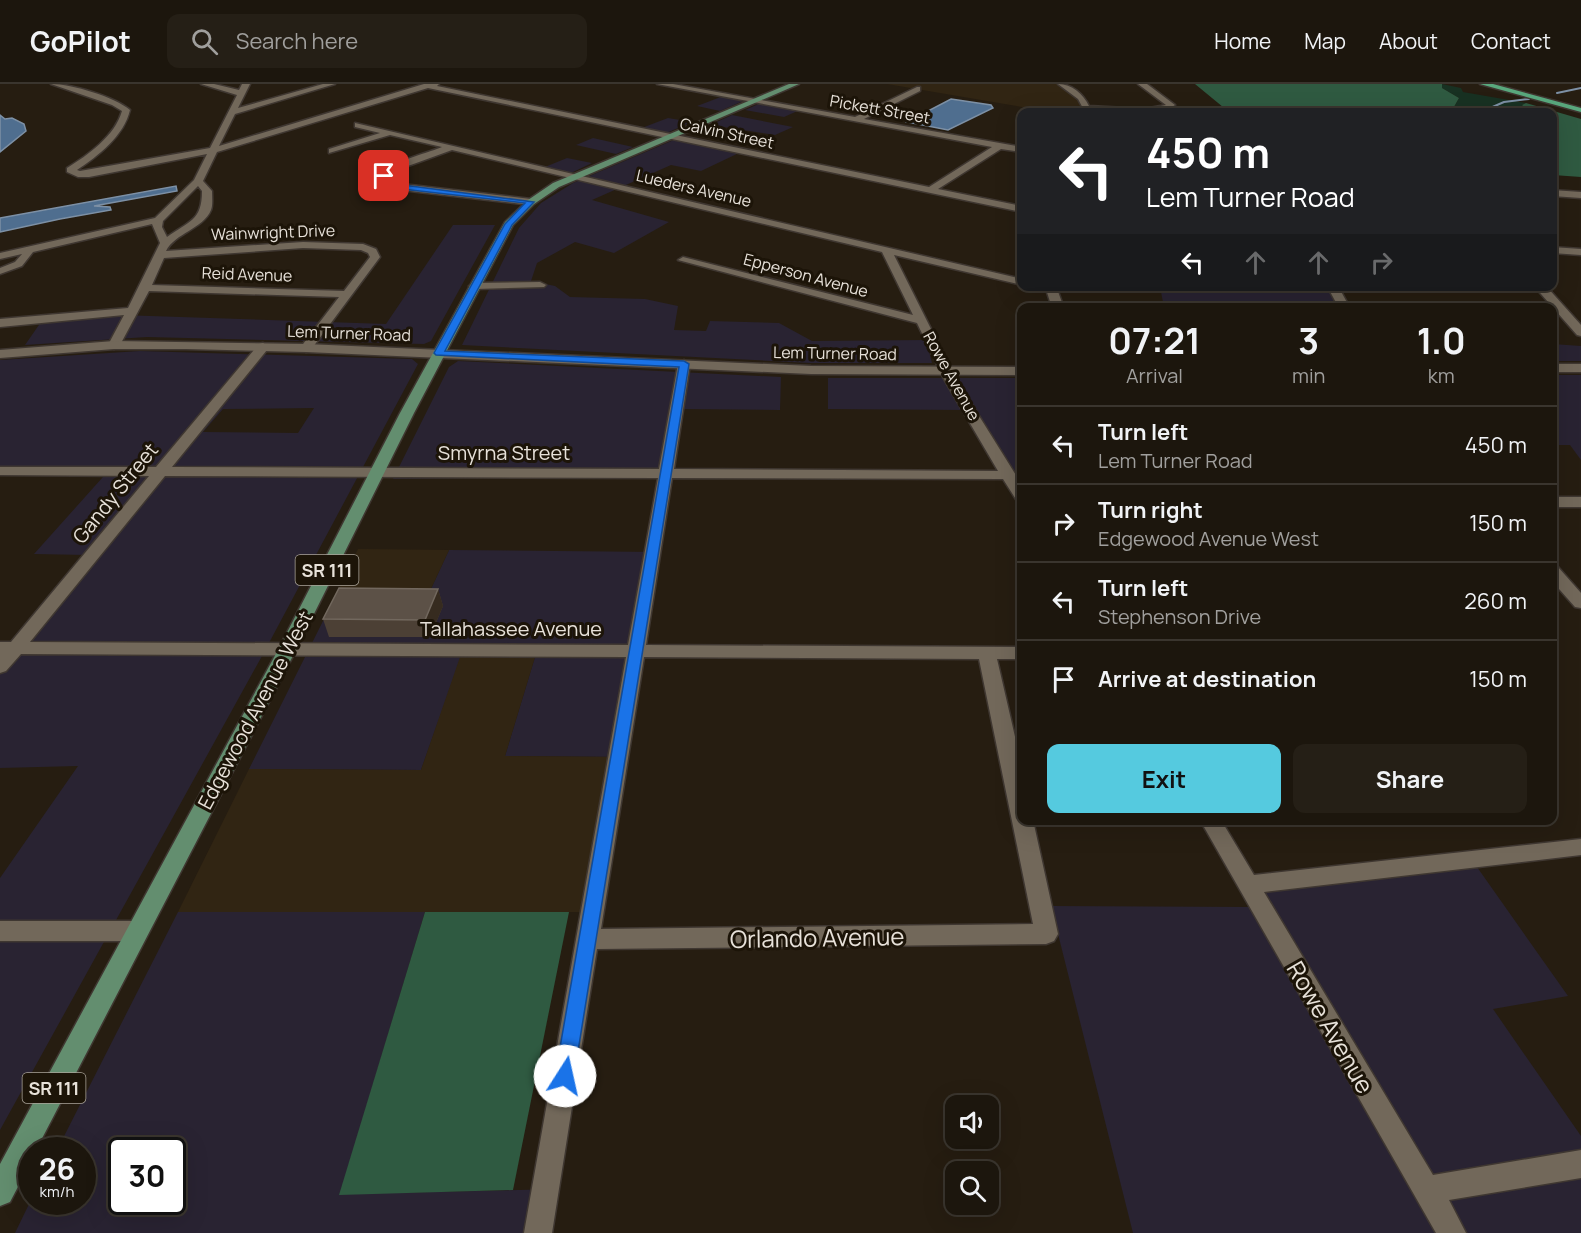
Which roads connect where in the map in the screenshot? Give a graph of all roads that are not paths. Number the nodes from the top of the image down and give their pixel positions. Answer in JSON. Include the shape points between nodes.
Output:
{"nodes":[{"id":1,"x":55,"y":84,"type":"edge"},
{"id":2,"x":205,"y":84,"type":"edge"},
{"id":3,"x":246,"y":84,"type":"edge"},
{"id":4,"x":331,"y":84,"type":"edge"},
{"id":5,"x":399,"y":84,"type":"edge"},
{"id":6,"x":662,"y":84,"type":"edge"},
{"id":7,"x":795,"y":84,"type":"edge"},
{"id":8,"x":1062,"y":84,"type":"edge"},
{"id":9,"x":1142,"y":84,"type":"edge"},
{"id":10,"x":1484,"y":84,"type":"edge"},
{"id":11,"x":1507,"y":84,"type":"edge"},
{"id":12,"x":428,"y":86,"type":"edge"},
{"id":13,"x":917,"y":89,"type":"dead end"},
{"id":14,"x":240,"y":93,"type":"junction"},
{"id":15,"x":754,"y":101,"type":"junction"},
{"id":16,"x":1581,"y":103,"type":"edge"},
{"id":17,"x":1087,"y":108,"type":"edge"},
{"id":18,"x":1166,"y":108,"type":"edge"},
{"id":19,"x":1581,"y":110,"type":"edge"},
{"id":20,"x":232,"y":112,"type":"junction"},
{"id":21,"x":855,"y":120,"type":"junction"},
{"id":22,"x":358,"y":125,"type":"dead end"},
{"id":23,"x":388,"y":133,"type":"junction"},
{"id":24,"x":670,"y":137,"type":"junction"},
{"id":25,"x":999,"y":146,"type":"junction"},
{"id":26,"x":450,"y":147,"type":"junction"},
{"id":27,"x":213,"y":149,"type":"junction"},
{"id":28,"x":1017,"y":149,"type":"edge"},
{"id":29,"x":332,"y":151,"type":"dead end"},
{"id":30,"x":574,"y":177,"type":"junction"},
{"id":31,"x":198,"y":181,"type":"junction"},
{"id":32,"x":930,"y":190,"type":"junction"},
{"id":33,"x":1557,"y":193,"type":"edge"},
{"id":34,"x":1581,"y":195,"type":"edge"},
{"id":35,"x":531,"y":202,"type":"junction"},
{"id":36,"x":1017,"y":208,"type":"edge"},
{"id":37,"x":158,"y":220,"type":"junction"},
{"id":38,"x":165,"y":243,"type":"junction"},
{"id":39,"x":29,"y":248,"type":"junction"},
{"id":40,"x":1557,"y":250,"type":"edge"},
{"id":41,"x":887,"y":251,"type":"junction"},
{"id":42,"x":1581,"y":252,"type":"edge"},
{"id":43,"x":161,"y":255,"type":"junction"},
{"id":44,"x":0,"y":256,"type":"edge"},
{"id":45,"x":683,"y":260,"type":"dead end"},
{"id":46,"x":0,"y":271,"type":"edge"},
{"id":47,"x":1017,"y":281,"type":"edge"},
{"id":48,"x":540,"y":285,"type":"dead end"},
{"id":49,"x":475,"y":286,"type":"junction"},
{"id":50,"x":146,"y":288,"type":"junction"},
{"id":51,"x":1544,"y":291,"type":"edge"},
{"id":52,"x":346,"y":294,"type":"junction"},
{"id":53,"x":1555,"y":303,"type":"edge"},
{"id":54,"x":1557,"y":306,"type":"edge"},
{"id":55,"x":133,"y":311,"type":"junction"},
{"id":56,"x":921,"y":321,"type":"junction"},
{"id":57,"x":0,"y":323,"type":"edge"},
{"id":58,"x":1581,"y":332,"type":"edge"},
{"id":59,"x":114,"y":345,"type":"junction"},
{"id":60,"x":263,"y":347,"type":"junction"},
{"id":61,"x":306,"y":348,"type":"junction"},
{"id":62,"x":439,"y":353,"type":"junction"},
{"id":63,"x":0,"y":354,"type":"edge"},
{"id":64,"x":684,"y":364,"type":"junction"},
{"id":65,"x":1557,"y":368,"type":"edge"},
{"id":66,"x":1581,"y":368,"type":"edge"},
{"id":67,"x":945,"y":371,"type":"junction"},
{"id":68,"x":1017,"y":371,"type":"edge"},
{"id":69,"x":0,"y":471,"type":"edge"},
{"id":70,"x":159,"y":472,"type":"junction"},
{"id":71,"x":377,"y":472,"type":"junction"},
{"id":72,"x":666,"y":473,"type":"junction"},
{"id":73,"x":1007,"y":475,"type":"junction"},
{"id":74,"x":1017,"y":490,"type":"edge"},
{"id":75,"x":1557,"y":502,"type":"edge"},
{"id":76,"x":1581,"y":502,"type":"edge"},
{"id":77,"x":1557,"y":576,"type":"edge"},
{"id":78,"x":1581,"y":603,"type":"edge"},
{"id":79,"x":8,"y":648,"type":"edge"},
{"id":80,"x":287,"y":650,"type":"junction"},
{"id":81,"x":636,"y":650,"type":"junction"},
{"id":82,"x":987,"y":653,"type":"junction"},
{"id":83,"x":1017,"y":653,"type":"edge"},
{"id":84,"x":0,"y":667,"type":"edge"},
{"id":85,"x":1017,"y":794,"type":"edge"},
{"id":86,"x":1023,"y":825,"type":"edge"},
{"id":87,"x":1213,"y":825,"type":"edge"},
{"id":88,"x":1581,"y":847,"type":"edge"},
{"id":89,"x":1248,"y":885,"type":"junction"},
{"id":90,"x":0,"y":931,"type":"edge"},
{"id":91,"x":137,"y":931,"type":"junction"},
{"id":92,"x":588,"y":939,"type":"junction"},
{"id":93,"x":1581,"y":1164,"type":"edge"},
{"id":94,"x":1427,"y":1190,"type":"junction"},
{"id":95,"x":0,"y":1192,"type":"edge"},
{"id":96,"x":538,"y":1233,"type":"edge"},
{"id":97,"x":1452,"y":1233,"type":"edge"}],
"edges":[{"from":1,"to":27,"type":"street","via":[[126,110],[123,122],[93,156],[71,168],[73,172],[97,173]]},
{"from":2,"to":14,"type":"street"},
{"from":3,"to":14,"type":"street"},
{"from":4,"to":20,"type":"street"},
{"from":5,"to":12,"type":"street","name":"Calvin Street"},
{"from":6,"to":15,"type":"street","name":"Pickett Street"},
{"from":7,"to":15,"type":"main road","name":"Edgewood Avenue West","number":"SR 111"},
{"from":8,"to":17,"type":"street","via":[[1081,98]]},
{"from":9,"to":18,"type":"street","via":[[1168,101],[1171,105]]},
{"from":10,"to":19,"type":"highway"},
{"from":11,"to":16,"type":"highway"},
{"from":12,"to":24,"type":"street","name":"Calvin Street"},
{"from":12,"to":27,"type":"street"},
{"from":13,"to":21,"type":"street"},
{"from":14,"to":20,"type":"street"},
{"from":15,"to":21,"type":"street","name":"Pickett Street"},
{"from":15,"to":24,"type":"main road","name":"Edgewood Avenue West","number":"SR 111"},
{"from":20,"to":27,"type":"street"},
{"from":21,"to":25,"type":"street","name":"Pickett Street"},
{"from":22,"to":23,"type":"street","name":"Lueders Avenue"},
{"from":23,"to":26,"type":"street","name":"Lueders Avenue"},
{"from":23,"to":29,"type":"street"},
{"from":24,"to":30,"type":"main road","name":"Edgewood Avenue West","number":"SR 111"},
{"from":24,"to":32,"type":"street","name":"Calvin Street"},
{"from":25,"to":28,"type":"street","name":"Pickett Street"},
{"from":25,"to":32,"type":"street"},
{"from":26,"to":30,"type":"street","name":"Lueders Avenue"},
{"from":26,"to":35,"type":"street","via":[[394,168],[384,176],[402,187]]},
{"from":27,"to":31,"type":"street"},
{"from":30,"to":35,"type":"main road","name":"Edgewood Avenue West","number":"SR 111"},
{"from":30,"to":41,"type":"street","name":"Lueders Avenue"},
{"from":31,"to":37,"type":"street"},
{"from":31,"to":38,"type":"street","via":[[207,191],[207,209]]},
{"from":32,"to":36,"type":"street","name":"Calvin Street"},
{"from":33,"to":34,"type":"street"},
{"from":35,"to":49,"type":"main road","name":"Edgewood Avenue West","number":"SR 111","via":[[509,224]]},
{"from":37,"to":38,"type":"street"},
{"from":37,"to":39,"type":"street"},
{"from":38,"to":43,"type":"street"},
{"from":39,"to":44,"type":"street"},
{"from":39,"to":46,"type":"street","via":[[21,263]]},
{"from":40,"to":42,"type":"street"},
{"from":41,"to":47,"type":"street","name":"Lueders Avenue"},
{"from":41,"to":56,"type":"street","name":"Rowe Avenue"},
{"from":43,"to":50,"type":"street"},
{"from":43,"to":52,"type":"street","name":"Wainwright Drive","via":[[303,245],[372,251],[375,257]]},
{"from":45,"to":56,"type":"street","name":"Epperson Avenue"},
{"from":48,"to":49,"type":"street"},
{"from":49,"to":62,"type":"main road","name":"Edgewood Avenue West","number":"SR 111"},
{"from":50,"to":52,"type":"street","name":"Reid Avenue"},
{"from":50,"to":55,"type":"street"},
{"from":51,"to":53,"type":"street"},
{"from":52,"to":61,"type":"street","name":"Wainwright Drive"},
{"from":54,"to":58,"type":"street"},
{"from":55,"to":57,"type":"street"},
{"from":55,"to":59,"type":"street"},
{"from":56,"to":67,"type":"street","name":"Rowe Avenue"},
{"from":59,"to":60,"type":"street","name":"Lem Turner Road"},
{"from":59,"to":63,"type":"street","name":"Lem Turner Road"},
{"from":60,"to":61,"type":"street","name":"Lem Turner Road"},
{"from":60,"to":70,"type":"street","name":"Gandy Street"},
{"from":61,"to":62,"type":"street","name":"Lem Turner Road"},
{"from":62,"to":64,"type":"street","name":"Lem Turner Road"},
{"from":62,"to":71,"type":"main road","name":"Edgewood Avenue West","number":"SR 111"},
{"from":64,"to":67,"type":"street","name":"Lem Turner Road"},
{"from":64,"to":72,"type":"street"},
{"from":65,"to":66,"type":"street"},
{"from":67,"to":68,"type":"street","name":"Lem Turner Road"},
{"from":67,"to":73,"type":"street","name":"Rowe Avenue"},
{"from":69,"to":70,"type":"street","name":"Smyrna Street"},
{"from":70,"to":71,"type":"street","name":"Smyrna Street"},
{"from":70,"to":79,"type":"street","name":"Gandy Street"},
{"from":71,"to":72,"type":"street","name":"Smyrna Street"},
{"from":71,"to":80,"type":"main road","name":"Edgewood Avenue West","number":"SR 111"},
{"from":72,"to":73,"type":"street","name":"Smyrna Street"},
{"from":72,"to":81,"type":"street"},
{"from":73,"to":74,"type":"street","name":"Rowe Avenue"},
{"from":75,"to":76,"type":"street"},
{"from":77,"to":78,"type":"street"},
{"from":79,"to":80,"type":"street","name":"Tallahassee Avenue"},
{"from":79,"to":84,"type":"street","name":"Gandy Street"},
{"from":80,"to":81,"type":"street","name":"Tallahassee Avenue"},
{"from":80,"to":91,"type":"main road","name":"Edgewood Avenue West","number":"SR 111"},
{"from":81,"to":82,"type":"street","name":"Tallahassee Avenue"},
{"from":81,"to":92,"type":"street"},
{"from":82,"to":83,"type":"street","name":"Tallahassee Avenue"},
{"from":82,"to":85,"type":"street"},
{"from":86,"to":92,"type":"street","name":"Orlando Avenue","via":[[1046,934]]},
{"from":87,"to":89,"type":"street","name":"Rowe Avenue"},
{"from":88,"to":89,"type":"street"},
{"from":89,"to":94,"type":"street","name":"Rowe Avenue"},
{"from":90,"to":91,"type":"street"},
{"from":91,"to":95,"type":"main road","name":"Edgewood Avenue West","number":"SR 111"},
{"from":92,"to":96,"type":"street"},
{"from":93,"to":94,"type":"street"},
{"from":94,"to":97,"type":"street","name":"Rowe Avenue"}]}
